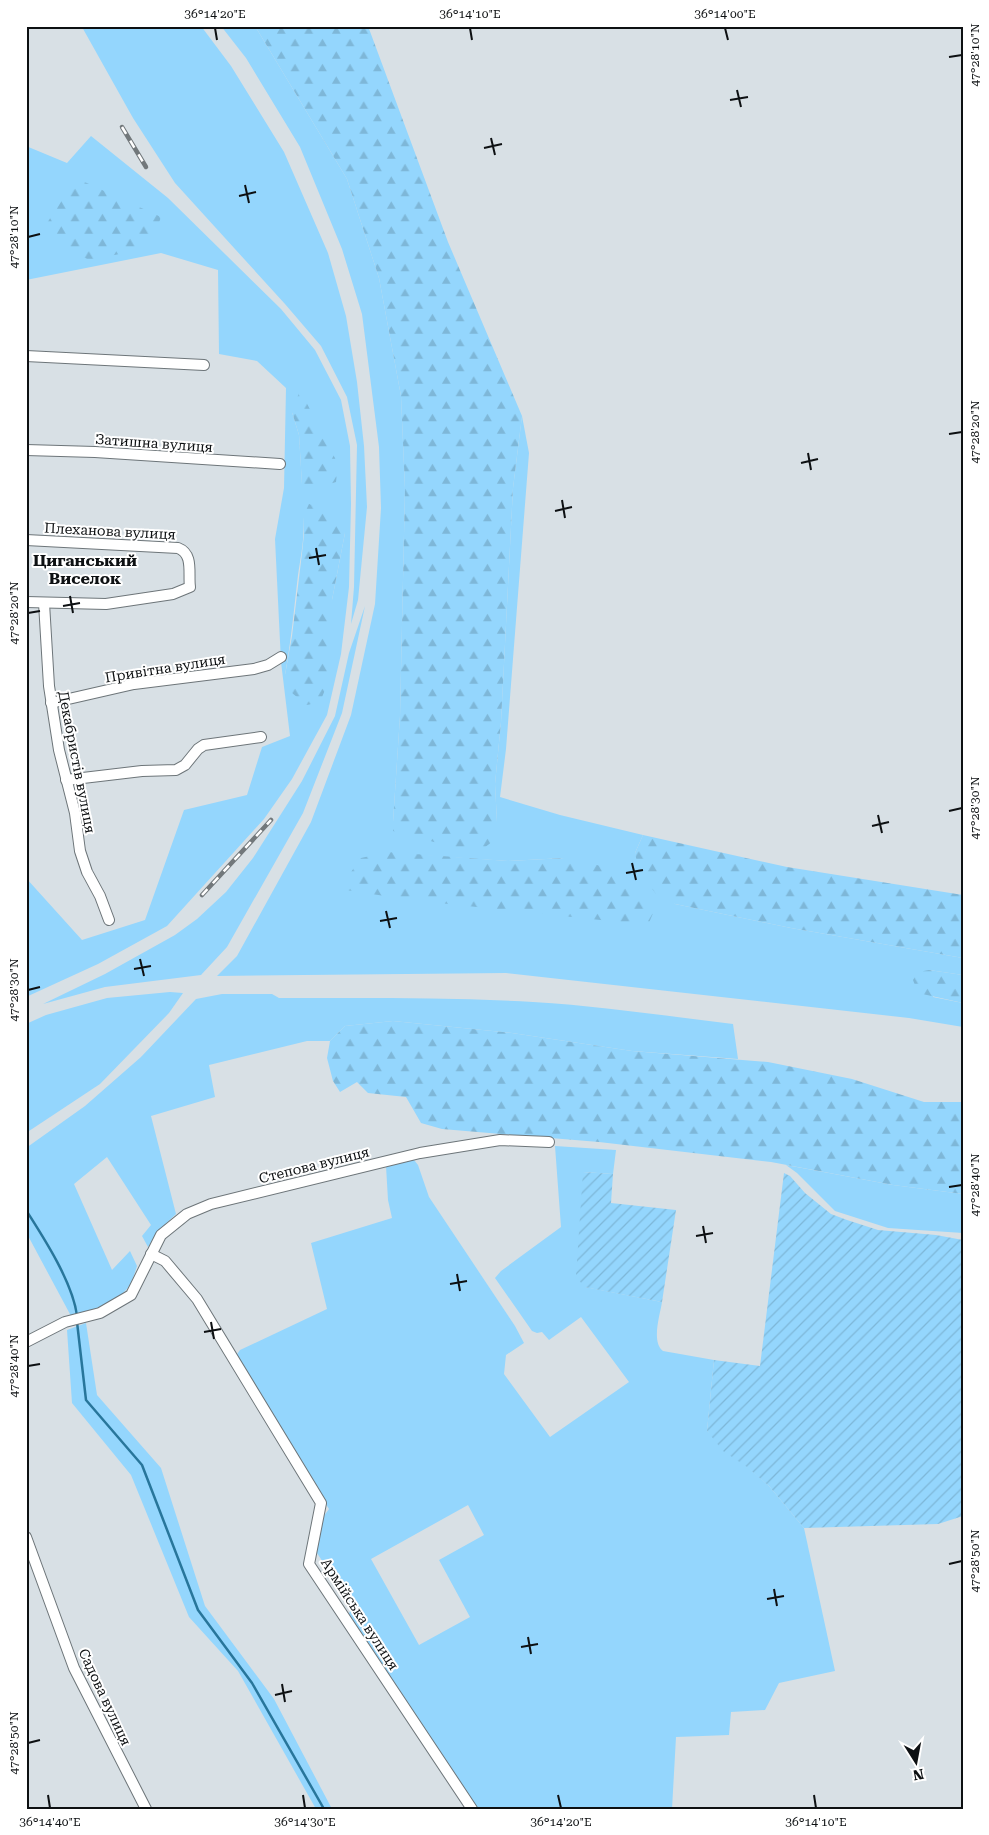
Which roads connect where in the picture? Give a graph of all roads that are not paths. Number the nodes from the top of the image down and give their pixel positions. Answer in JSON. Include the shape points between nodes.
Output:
{"nodes":[{"id":1,"x":26,"y":356,"type":"edge"},
{"id":2,"x":204,"y":365,"type":"dead end"},
{"id":3,"x":26,"y":450,"type":"edge"},
{"id":4,"x":280,"y":464,"type":"dead end"},
{"id":5,"x":26,"y":540,"type":"edge"},
{"id":6,"x":26,"y":602,"type":"edge"},
{"id":7,"x":44,"y":603,"type":"junction"},
{"id":8,"x":281,"y":656,"type":"dead end"},
{"id":9,"x":50,"y":703,"type":"junction"},
{"id":10,"x":261,"y":737,"type":"dead end"},
{"id":11,"x":66,"y":780,"type":"junction"},
{"id":12,"x":109,"y":920,"type":"dead end"},
{"id":13,"x":549,"y":1142,"type":"dead end"},
{"id":14,"x":151,"y":1254,"type":"junction"},
{"id":15,"x":26,"y":1342,"type":"edge"},
{"id":16,"x":26,"y":1537,"type":"edge"},
{"id":17,"x":146,"y":1809,"type":"edge"},
{"id":18,"x":472,"y":1809,"type":"edge"}],
"edges":[{"from":1,"to":2,"type":"street"},
{"from":3,"to":4,"type":"street","name":"Затишна вулиця"},
{"from":5,"to":7,"type":"street","name":"Плеханова вулиця","via":[[178,548],[188,557],[190,587],[173,594],[106,604]]},
{"from":6,"to":7,"type":"street"},
{"from":7,"to":9,"type":"street","name":"Декабристів вулиця"},
{"from":8,"to":9,"type":"street","name":"Привітна вулиця","via":[[268,665],[254,668],[134,684]]},
{"from":9,"to":11,"type":"street","name":"Декабристів вулиця"},
{"from":10,"to":11,"type":"street","via":[[204,745],[176,770]]},
{"from":11,"to":12,"type":"street","name":"Декабристів вулиця","via":[[82,860]]},
{"from":13,"to":14,"type":"street","name":"Степова вулиця","via":[[500,1140],[420,1154],[211,1204],[187,1214],[168,1229]]},
{"from":14,"to":15,"type":"street","name":"Степова вулиця","via":[[131,1295],[100,1313],[65,1322]]},
{"from":14,"to":18,"type":"street","name":"Армійська вулиця","via":[[165,1261],[197,1299],[321,1502],[309,1564]]},
{"from":16,"to":17,"type":"street","name":"Садова вулиця","via":[[74,1668]]}]}
